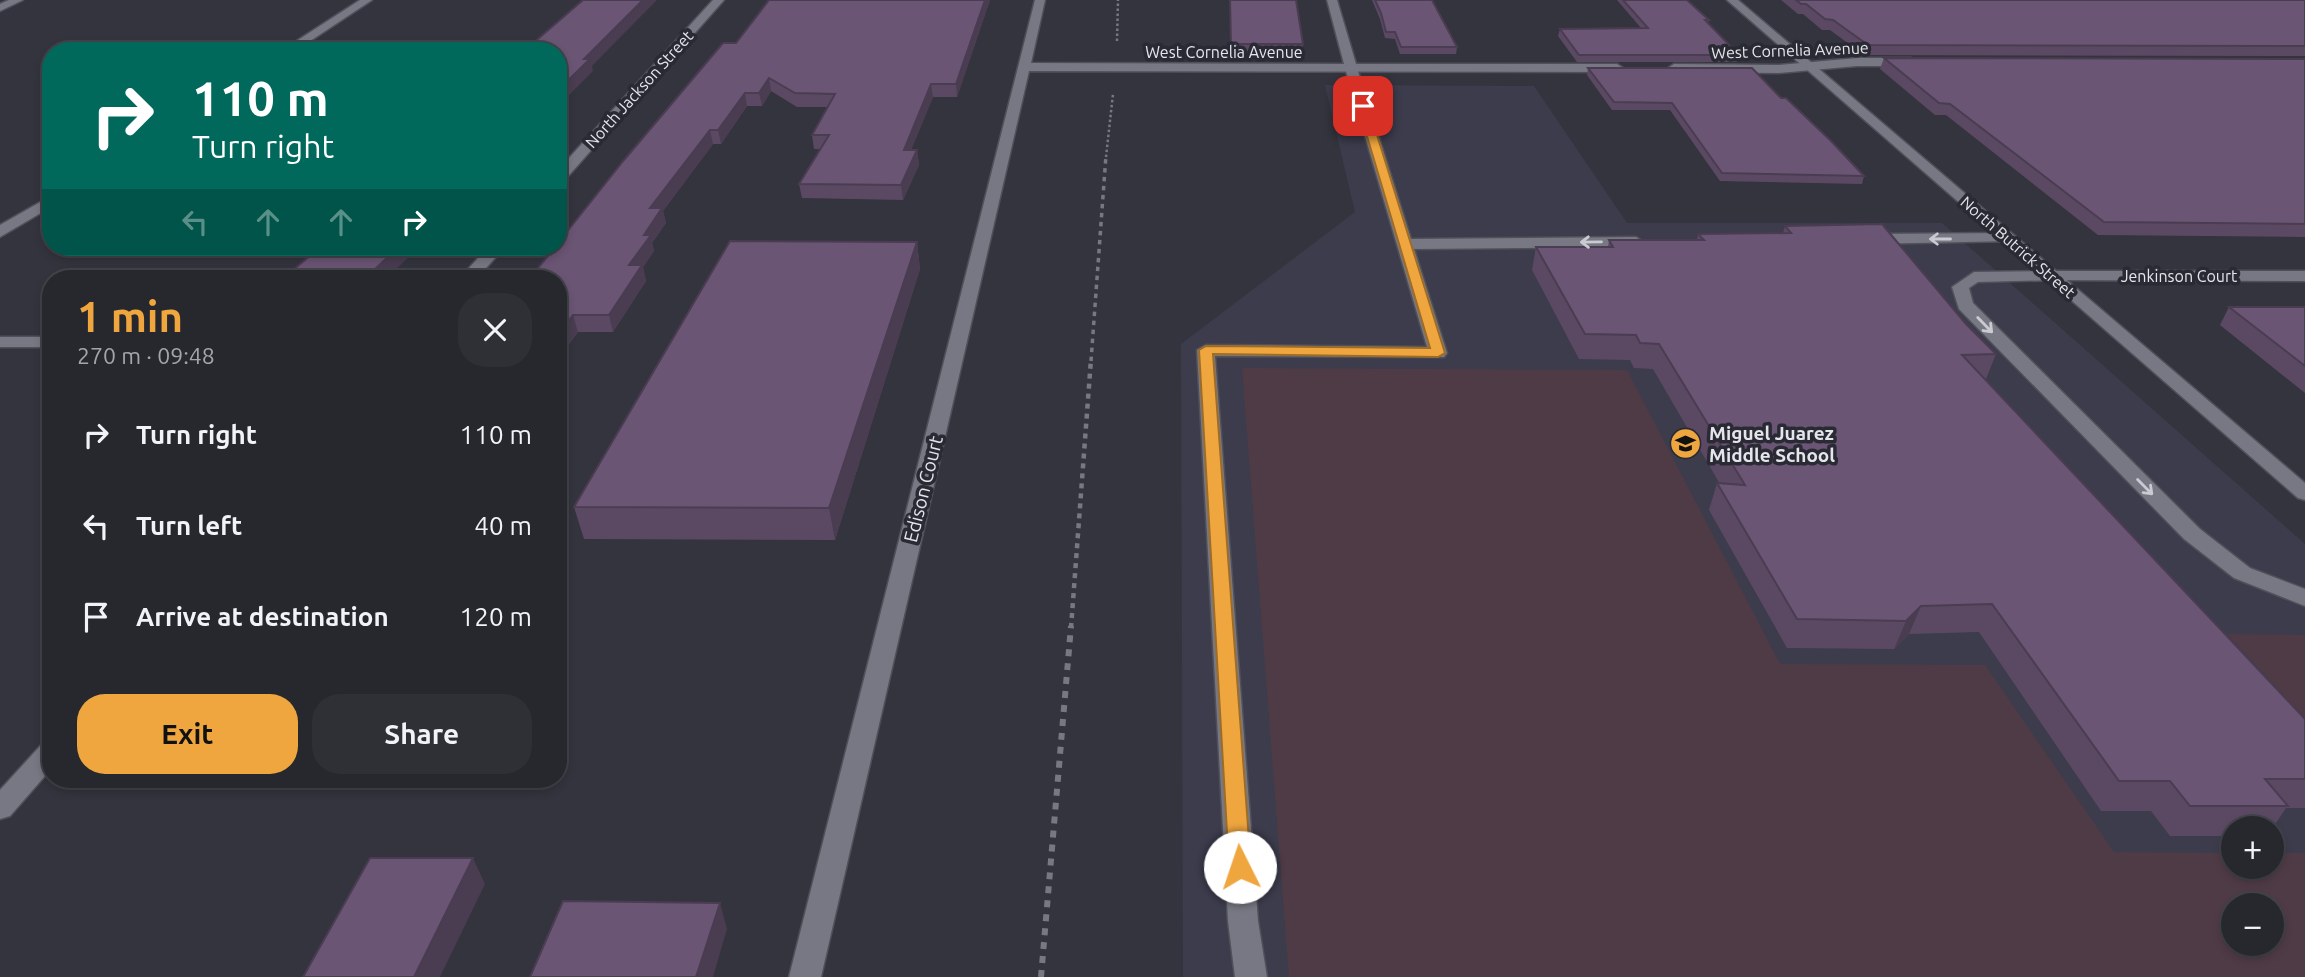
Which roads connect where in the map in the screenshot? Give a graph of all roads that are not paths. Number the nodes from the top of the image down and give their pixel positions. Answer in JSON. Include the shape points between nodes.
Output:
{"nodes":[{"id":1,"x":18,"y":0,"type":"edge"},
{"id":2,"x":367,"y":0,"type":"edge"},
{"id":3,"x":719,"y":0,"type":"edge"},
{"id":4,"x":1040,"y":0,"type":"edge"},
{"id":5,"x":1332,"y":0,"type":"edge"},
{"id":6,"x":1732,"y":0,"type":"edge"},
{"id":7,"x":0,"y":8,"type":"edge"},
{"id":8,"x":301,"y":42,"type":"edge"},
{"id":9,"x":1924,"y":62,"type":"edge"},
{"id":10,"x":1806,"y":65,"type":"junction"},
{"id":11,"x":1024,"y":67,"type":"junction"},
{"id":12,"x":1351,"y":68,"type":"junction"},
{"id":13,"x":1627,"y":68,"type":"edge"},
{"id":14,"x":1655,"y":68,"type":"edge"},
{"id":15,"x":567,"y":168,"type":"edge"},
{"id":16,"x":42,"y":206,"type":"edge"},
{"id":17,"x":0,"y":232,"type":"edge"},
{"id":18,"x":2009,"y":238,"type":"junction"},
{"id":19,"x":1844,"y":239,"type":"edge"},
{"id":20,"x":1652,"y":241,"type":"edge"},
{"id":21,"x":1405,"y":244,"type":"junction"},
{"id":22,"x":489,"y":256,"type":"edge"},
{"id":23,"x":475,"y":270,"type":"edge"},
{"id":24,"x":2052,"y":276,"type":"junction"},
{"id":25,"x":2305,"y":276,"type":"edge"},
{"id":26,"x":0,"y":342,"type":"edge"},
{"id":27,"x":42,"y":342,"type":"edge"},
{"id":28,"x":2305,"y":494,"type":"edge"},
{"id":29,"x":2305,"y":598,"type":"edge"},
{"id":30,"x":42,"y":761,"type":"edge"},
{"id":31,"x":0,"y":808,"type":"edge"},
{"id":32,"x":805,"y":977,"type":"edge"},
{"id":33,"x":1251,"y":977,"type":"edge"}],
"edges":[{"from":1,"to":7,"type":"street"},
{"from":2,"to":8,"type":"street"},
{"from":3,"to":15,"type":"street","name":"North Jackson Street"},
{"from":4,"to":11,"type":"street","name":"Edison Court"},
{"from":5,"to":12,"type":"street"},
{"from":6,"to":10,"type":"street","name":"North Butrick Street"},
{"from":9,"to":10,"type":"street","name":"West Cornelia Avenue"},
{"from":10,"to":14,"type":"street","name":"West Cornelia Avenue"},
{"from":10,"to":18,"type":"street","name":"North Butrick Street"},
{"from":11,"to":12,"type":"street","name":"West Cornelia Avenue"},
{"from":11,"to":32,"type":"street","name":"Edison Court"},
{"from":12,"to":13,"type":"street","name":"West Cornelia Avenue"},
{"from":12,"to":21,"type":"street"},
{"from":16,"to":17,"type":"street"},
{"from":18,"to":19,"type":"street","one_way":true},
{"from":18,"to":24,"type":"street","name":"North Butrick Street"},
{"from":20,"to":21,"type":"street","one_way":true},
{"from":21,"to":33,"type":"street","via":[[1438,353],[1206,350],[1243,921]]},
{"from":22,"to":23,"type":"street"},
{"from":24,"to":25,"type":"street","name":"Jenkinson Court"},
{"from":24,"to":28,"type":"street","name":"North Butrick Street"},
{"from":24,"to":29,"type":"street","name":"Jenkinson Court","one_way":true,"via":[[1974,277],[1960,287],[1965,305],[2192,534],[2242,573]]},
{"from":26,"to":27,"type":"street"},
{"from":30,"to":31,"type":"street"}]}
